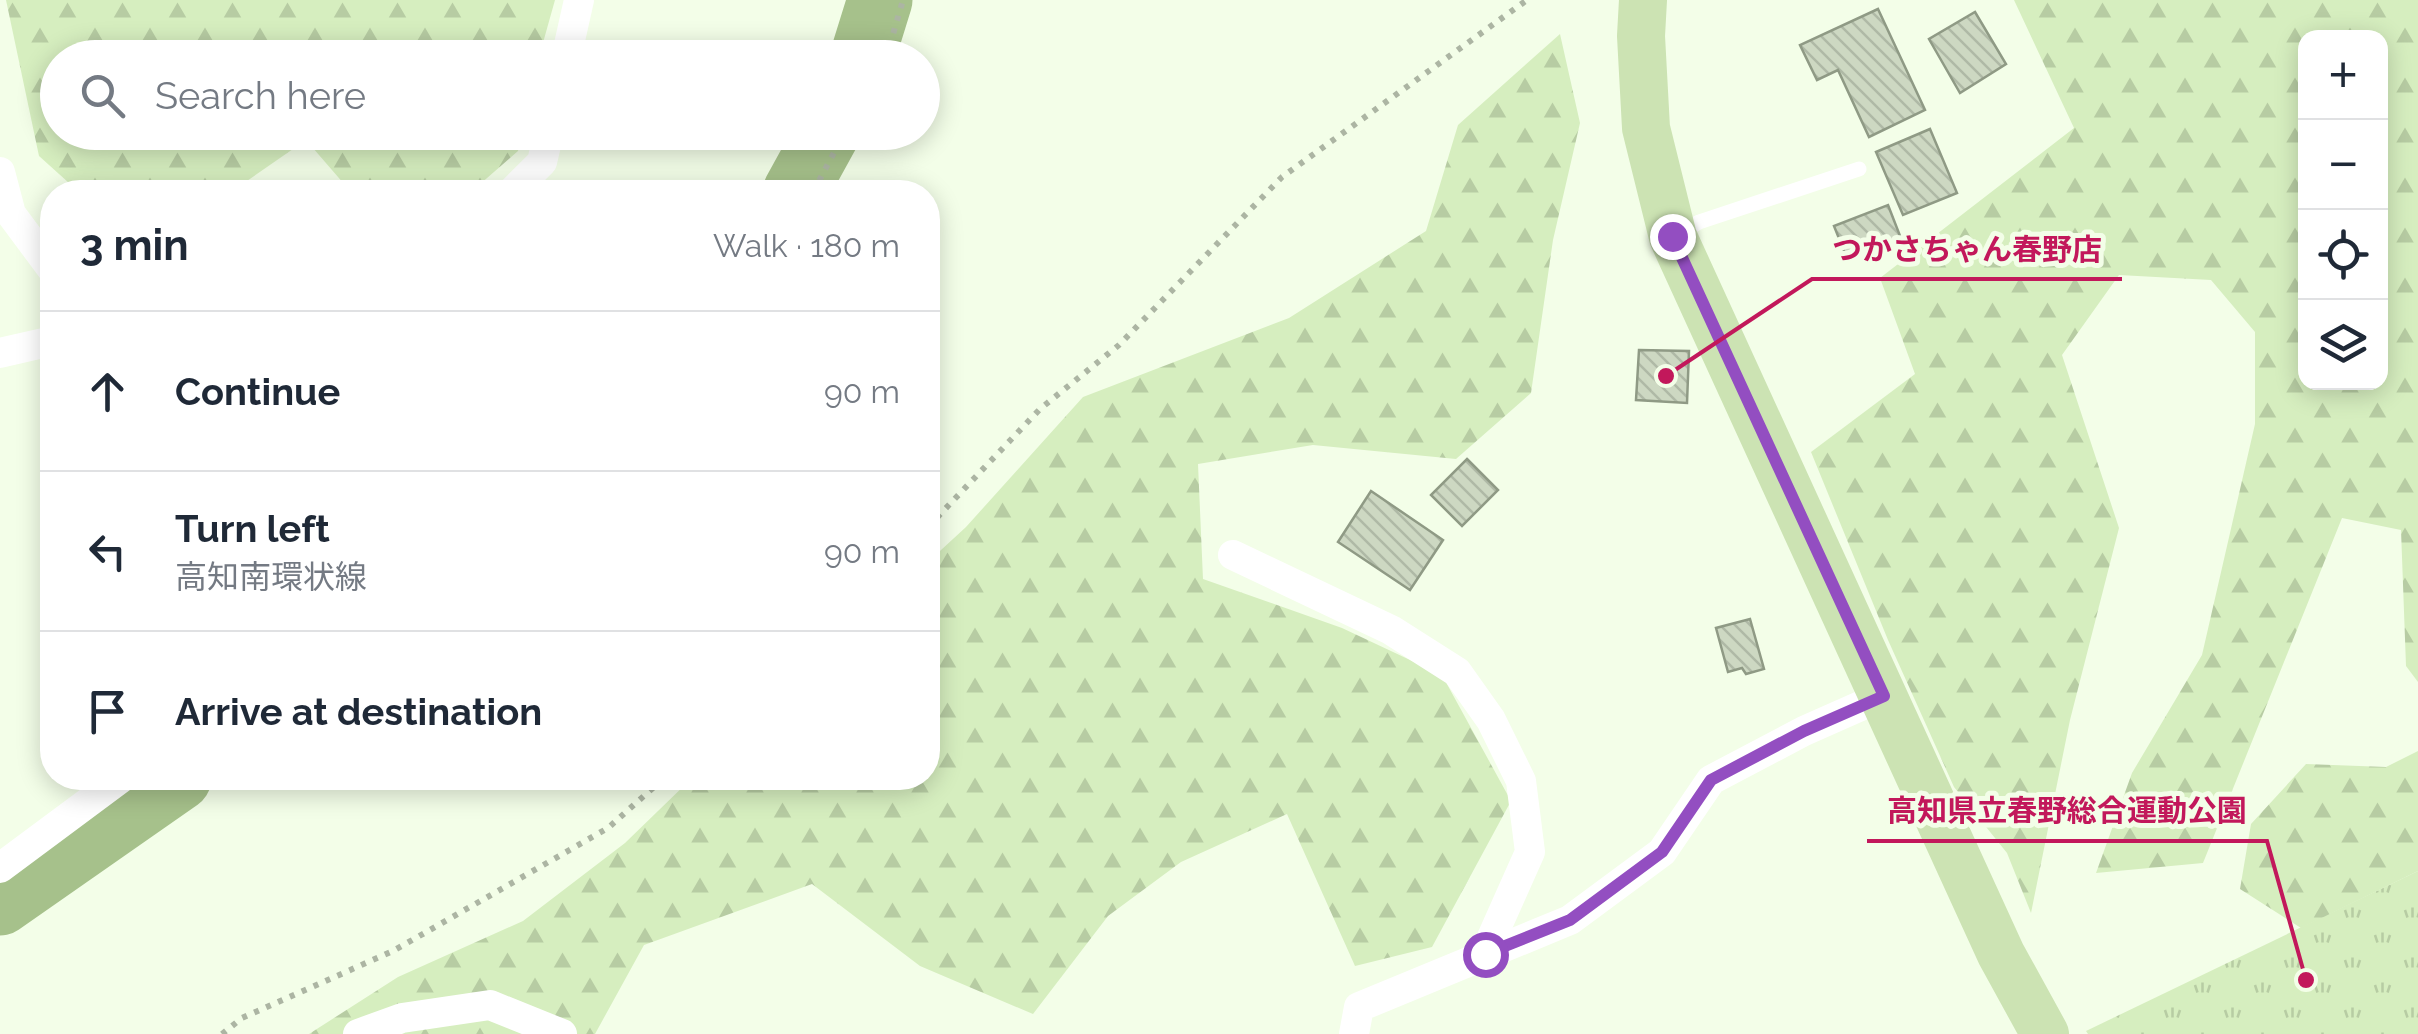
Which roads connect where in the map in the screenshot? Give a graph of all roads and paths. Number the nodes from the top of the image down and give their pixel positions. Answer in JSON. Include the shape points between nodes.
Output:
{"nodes":[{"id":1,"x":579,"y":0,"type":"edge"},
{"id":2,"x":903,"y":0,"type":"edge"},
{"id":3,"x":1527,"y":0,"type":"edge"},
{"id":4,"x":1644,"y":0,"type":"edge"},
{"id":5,"x":570,"y":40,"type":"edge"},
{"id":6,"x":891,"y":40,"type":"edge"},
{"id":7,"x":545,"y":150,"type":"edge"},
{"id":8,"x":836,"y":150,"type":"edge"},
{"id":9,"x":1859,"y":169,"type":"dead end"},
{"id":10,"x":0,"y":172,"type":"edge"},
{"id":11,"x":524,"y":180,"type":"edge"},
{"id":12,"x":820,"y":180,"type":"edge"},
{"id":13,"x":1672,"y":236,"type":"junction"},
{"id":14,"x":40,"y":252,"type":"edge"},
{"id":15,"x":40,"y":344,"type":"edge"},
{"id":16,"x":0,"y":353,"type":"edge"},
{"id":17,"x":940,"y":514,"type":"edge"},
{"id":18,"x":1233,"y":555,"type":"dead end"},
{"id":19,"x":1884,"y":696,"type":"junction"},
{"id":20,"x":105,"y":790,"type":"edge"},
{"id":21,"x":651,"y":790,"type":"edge"},
{"id":22,"x":0,"y":868,"type":"edge"},
{"id":23,"x":1485,"y":954,"type":"junction"},
{"id":24,"x":222,"y":1034,"type":"edge"},
{"id":25,"x":358,"y":1034,"type":"edge"},
{"id":26,"x":562,"y":1034,"type":"edge"},
{"id":27,"x":1354,"y":1034,"type":"edge"},
{"id":28,"x":2046,"y":1034,"type":"edge"}],
"edges":[{"from":1,"to":5,"type":"street"},
{"from":2,"to":6,"type":"path"},
{"from":3,"to":17,"type":"path","via":[[1282,177]]},
{"from":4,"to":13,"type":"main road","via":[[1646,128]]},
{"from":7,"to":11,"type":"street"},
{"from":8,"to":12,"type":"path"},
{"from":9,"to":13,"type":"lane"},
{"from":10,"to":14,"type":"street","via":[[11,214]]},
{"from":13,"to":19,"type":"main road"},
{"from":15,"to":16,"type":"street"},
{"from":18,"to":23,"type":"street","via":[[1391,630],[1457,672],[1491,720],[1521,781],[1530,852]]},
{"from":19,"to":23,"type":"street","via":[[1711,780],[1662,852],[1570,920]]},
{"from":19,"to":28,"type":"main road","via":[[2001,954]]},
{"from":20,"to":22,"type":"street"},
{"from":21,"to":24,"type":"path","via":[[608,828],[394,951],[242,1018]]},
{"from":23,"to":27,"type":"street","via":[[1359,1007]]},
{"from":25,"to":26,"type":"street","via":[[402,1018],[490,1005]]}]}
